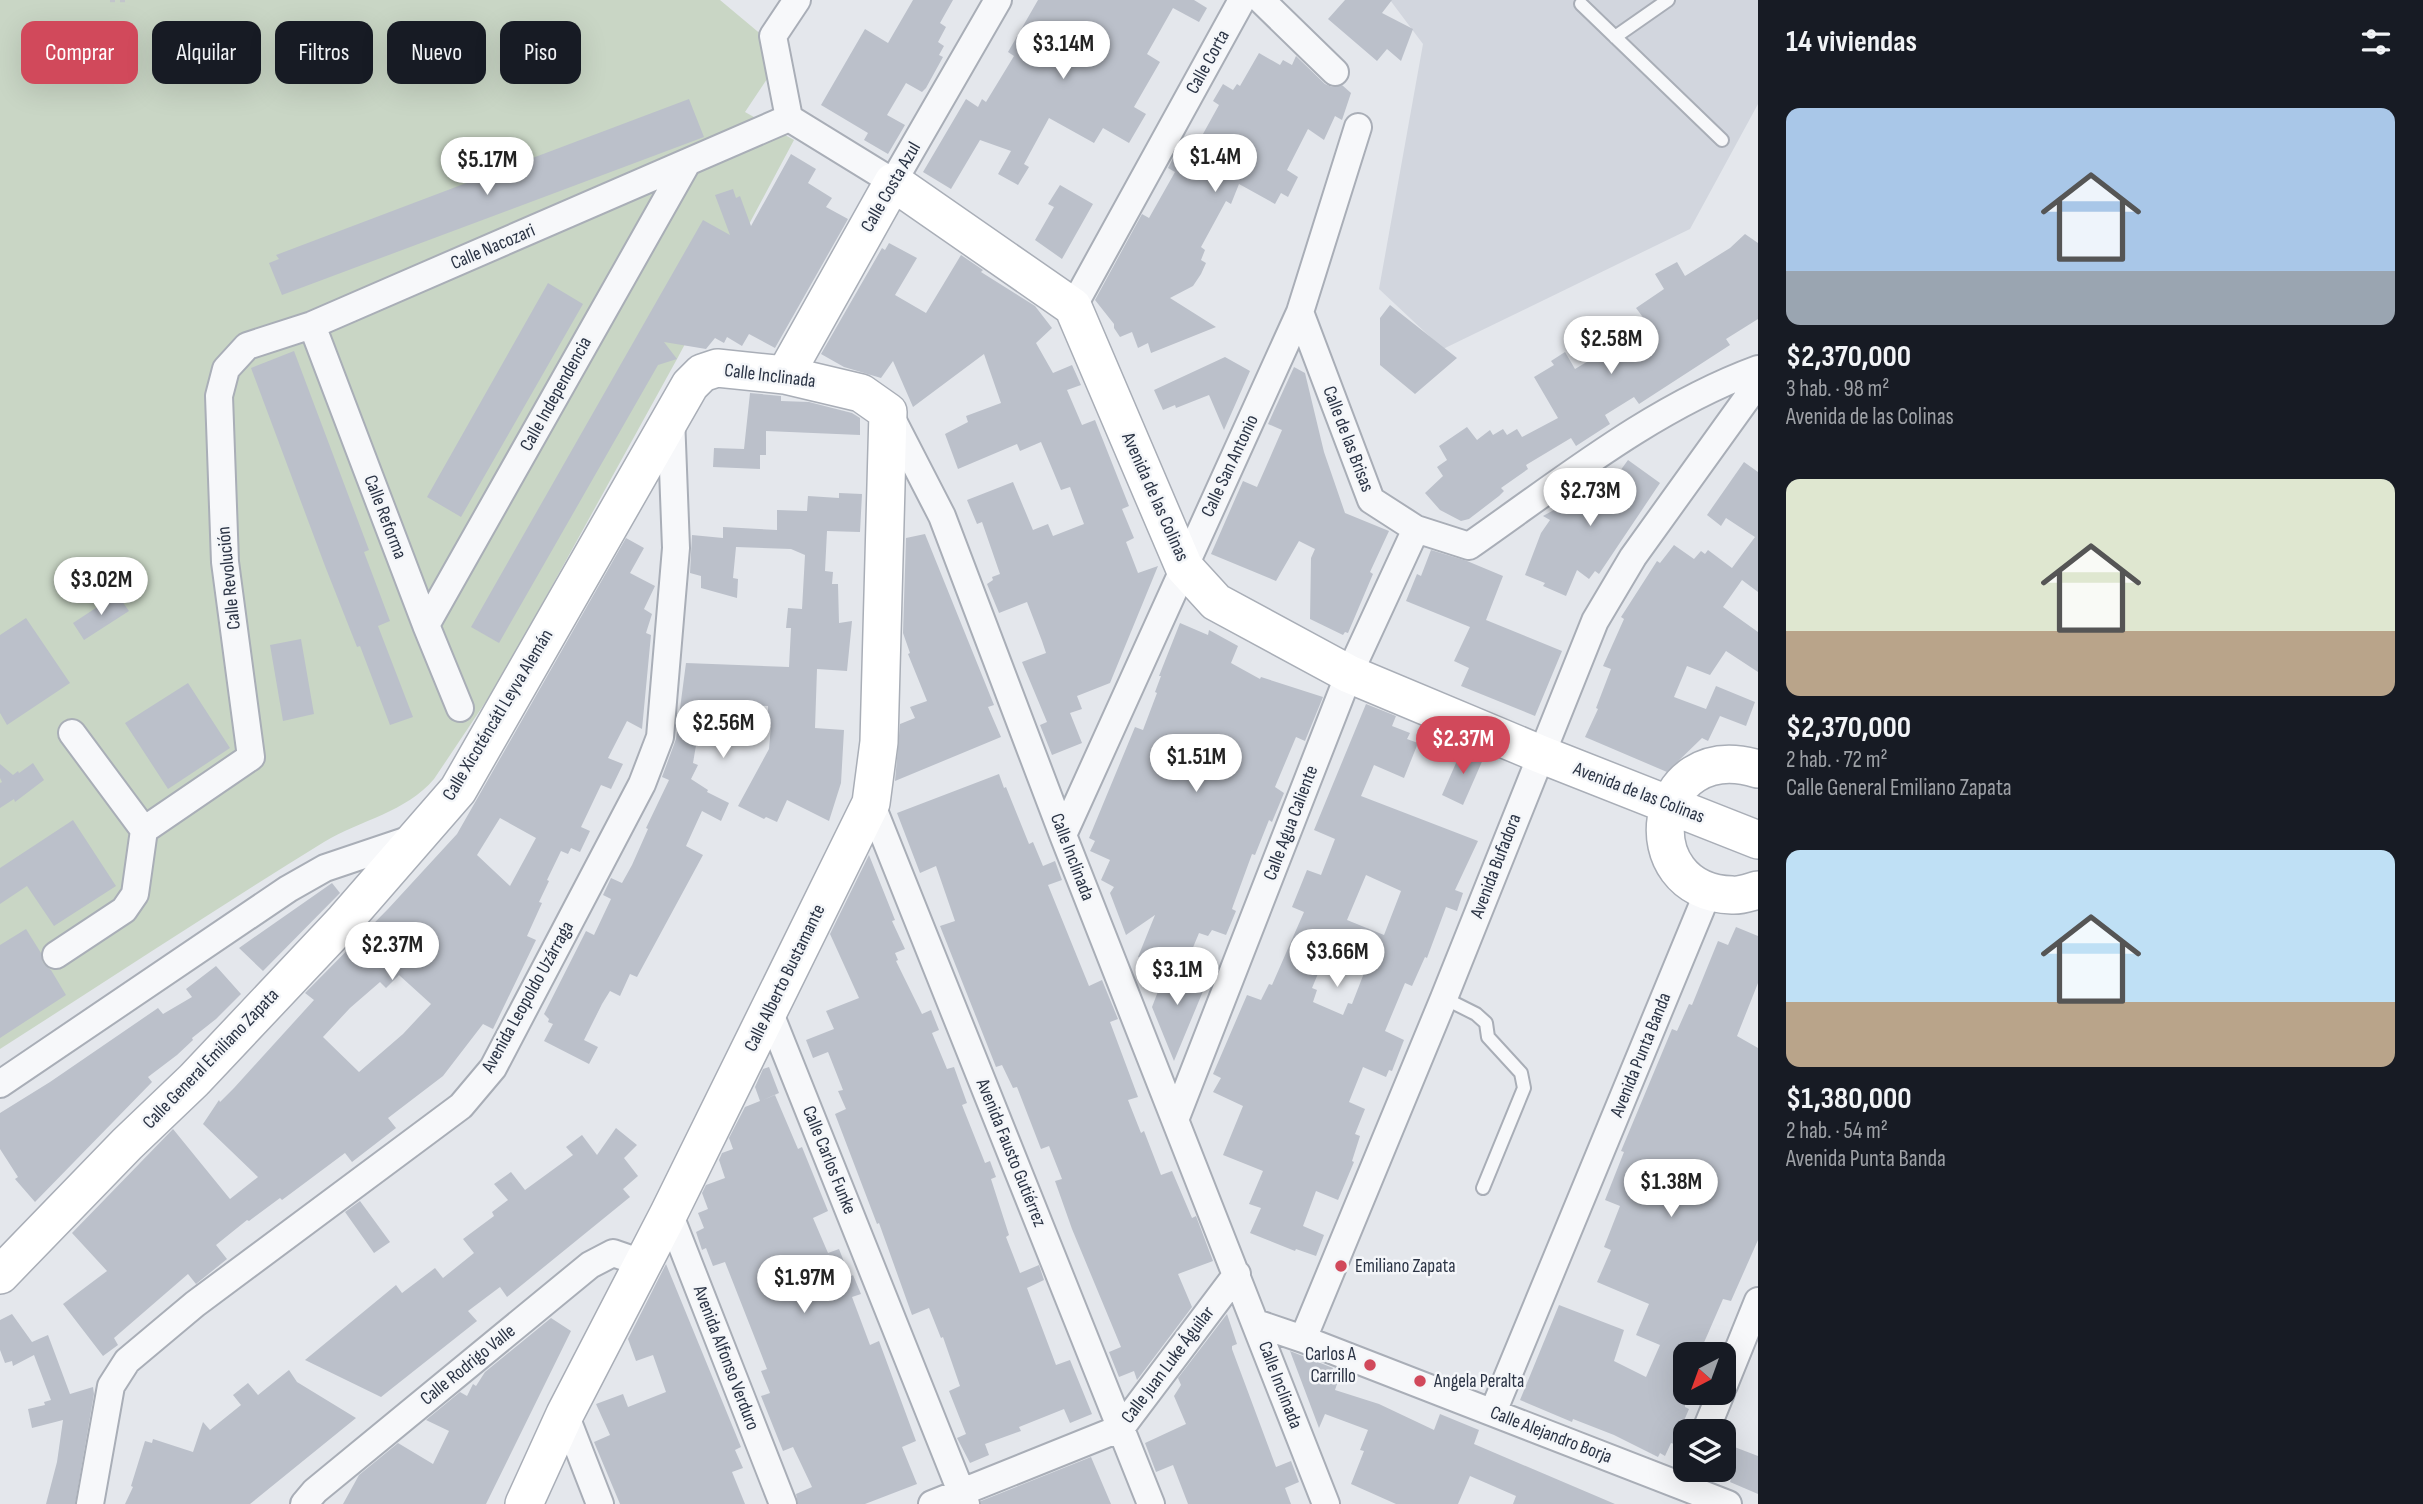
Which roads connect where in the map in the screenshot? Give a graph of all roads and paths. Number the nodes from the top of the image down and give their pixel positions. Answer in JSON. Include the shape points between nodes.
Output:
{"nodes":[{"id":1,"x":110,"y":0,"type":"edge"},
{"id":2,"x":128,"y":0,"type":"edge"},
{"id":3,"x":797,"y":0,"type":"edge"},
{"id":4,"x":998,"y":0,"type":"edge"},
{"id":5,"x":1242,"y":0,"type":"edge"},
{"id":6,"x":1261,"y":0,"type":"edge"},
{"id":7,"x":1668,"y":0,"type":"edge"},
{"id":8,"x":1581,"y":1,"type":"edge"},
{"id":9,"x":1615,"y":37,"type":"junction"},
{"id":10,"x":1335,"y":72,"type":"dead end"},
{"id":11,"x":789,"y":118,"type":"junction"},
{"id":12,"x":1358,"y":127,"type":"dead end"},
{"id":13,"x":1722,"y":140,"type":"dead end"},
{"id":14,"x":687,"y":163,"type":"junction"},
{"id":15,"x":893,"y":182,"type":"junction"},
{"id":16,"x":1073,"y":307,"type":"junction"},
{"id":17,"x":1300,"y":312,"type":"junction"},
{"id":18,"x":312,"y":326,"type":"junction"},
{"id":19,"x":1758,"y":369,"type":"edge"},
{"id":20,"x":785,"y":375,"type":"junction"},
{"id":21,"x":1758,"y":383,"type":"edge"},
{"id":22,"x":680,"y":400,"type":"junction"},
{"id":23,"x":888,"y":412,"type":"junction"},
{"id":24,"x":1416,"y":529,"type":"junction"},
{"id":25,"x":1184,"y":567,"type":"junction"},
{"id":26,"x":426,"y":625,"type":"junction"},
{"id":27,"x":1349,"y":674,"type":"junction"},
{"id":28,"x":460,"y":708,"type":"dead end"},
{"id":29,"x":72,"y":733,"type":"dead end"},
{"id":30,"x":1540,"y":754,"type":"junction"},
{"id":31,"x":1758,"y":768,"type":"edge"},
{"id":32,"x":871,"y":803,"type":"junction"},
{"id":33,"x":1669,"y":804,"type":"junction"},
{"id":34,"x":144,"y":830,"type":"junction"},
{"id":35,"x":1063,"y":835,"type":"junction"},
{"id":36,"x":417,"y":836,"type":"junction"},
{"id":37,"x":1758,"y":840,"type":"edge"},
{"id":38,"x":1758,"y":890,"type":"edge"},
{"id":39,"x":1708,"y":892,"type":"junction"},
{"id":40,"x":56,"y":955,"type":"dead end"},
{"id":41,"x":1444,"y":998,"type":"junction"},
{"id":42,"x":769,"y":1011,"type":"junction"},
{"id":43,"x":0,"y":1084,"type":"edge"},
{"id":44,"x":1175,"y":1120,"type":"junction"},
{"id":45,"x":1483,"y":1188,"type":"dead end"},
{"id":46,"x":669,"y":1213,"type":"junction"},
{"id":47,"x":642,"y":1263,"type":"junction"},
{"id":48,"x":1237,"y":1274,"type":"junction"},
{"id":49,"x":0,"y":1275,"type":"edge"},
{"id":50,"x":1758,"y":1301,"type":"edge"},
{"id":51,"x":1256,"y":1323,"type":"junction"},
{"id":52,"x":1303,"y":1339,"type":"junction"},
{"id":53,"x":1736,"y":1355,"type":"edge"},
{"id":54,"x":1493,"y":1412,"type":"junction"},
{"id":55,"x":565,"y":1414,"type":"junction"},
{"id":56,"x":1121,"y":1428,"type":"junction"},
{"id":57,"x":1673,"y":1474,"type":"edge"},
{"id":58,"x":1692,"y":1482,"type":"edge"},
{"id":59,"x":964,"y":1498,"type":"edge"},
{"id":60,"x":90,"y":1504,"type":"edge"},
{"id":61,"x":304,"y":1504,"type":"edge"},
{"id":62,"x":524,"y":1504,"type":"edge"},
{"id":63,"x":600,"y":1504,"type":"edge"},
{"id":64,"x":783,"y":1504,"type":"edge"},
{"id":65,"x":932,"y":1504,"type":"edge"},
{"id":66,"x":1151,"y":1504,"type":"edge"},
{"id":67,"x":1326,"y":1504,"type":"edge"},
{"id":68,"x":1728,"y":1504,"type":"edge"}],
"edges":[{"from":1,"to":2,"type":"path"},
{"from":3,"to":11,"type":"street","via":[[773,36]]},
{"from":4,"to":15,"type":"street","name":"Calle Costa Azul"},
{"from":5,"to":16,"type":"street","name":"Calle Corta"},
{"from":6,"to":10,"type":"street"},
{"from":7,"to":9,"type":"lane"},
{"from":8,"to":9,"type":"lane"},
{"from":9,"to":13,"type":"lane"},
{"from":11,"to":14,"type":"street","name":"Calle Nacozari"},
{"from":11,"to":15,"type":"street"},
{"from":12,"to":17,"type":"street","name":"Calle San Antonio"},
{"from":14,"to":18,"type":"street","name":"Calle Nacozari"},
{"from":14,"to":26,"type":"street","name":"Calle Independencia"},
{"from":15,"to":16,"type":"street"},
{"from":15,"to":20,"type":"street","name":"Calle Costa Azul"},
{"from":16,"to":25,"type":"street","name":"Avenida de las Colinas"},
{"from":17,"to":24,"type":"street","name":"Calle de las Brisas","via":[[1371,500]]},
{"from":17,"to":25,"type":"street","name":"Calle San Antonio"},
{"from":18,"to":26,"type":"street","name":"Calle Reforma"},
{"from":18,"to":34,"type":"street","name":"Calle Revolución","via":[[247,345],[226,369],[219,396],[225,562],[251,757]]},
{"from":19,"to":24,"type":"street","name":"Calle de las Brisas","via":[[1720,383],[1633,433],[1469,546]]},
{"from":20,"to":22,"type":"street","name":"Calle Inclinada","via":[[718,368],[702,373]]},
{"from":20,"to":23,"type":"street","name":"Calle Inclinada","via":[[861,393]]},
{"from":21,"to":30,"type":"street","name":"Avenida Bufadora","via":[[1633,557],[1595,621]]},
{"from":22,"to":36,"type":"street","name":"Calle Xicoténcátl Leyva Alemán","via":[[457,790]]},
{"from":22,"to":60,"type":"street","name":"Avenida Leopoldo Uzárraga","via":[[676,548],[660,737],[642,784],[493,1068],[461,1106],[127,1360],[111,1386]]},
{"from":23,"to":32,"type":"street","name":"Calle Alberto Bustamante","via":[[879,742]]},
{"from":23,"to":35,"type":"street","name":"Calle Inclinada","via":[[942,516]]},
{"from":24,"to":27,"type":"street","name":"Calle Agua Caliente"},
{"from":25,"to":27,"type":"street","name":"Avenida de las Colinas","via":[[1216,602]]},
{"from":25,"to":35,"type":"street","name":"Calle San Antonio"},
{"from":26,"to":28,"type":"street","name":"Calle Reforma"},
{"from":27,"to":30,"type":"street","name":"Avenida de las Colinas"},
{"from":27,"to":44,"type":"street","name":"Calle Agua Caliente"},
{"from":29,"to":34,"type":"street"},
{"from":30,"to":33,"type":"street","name":"Avenida de las Colinas"},
{"from":30,"to":41,"type":"street","name":"Avenida Bufadora"},
{"from":31,"to":33,"type":"street","via":[[1731,762],[1706,768],[1684,782]]},
{"from":32,"to":42,"type":"street","name":"Calle Alberto Bustamante"},
{"from":32,"to":56,"type":"street","name":"Avenida Fausto Gutiérrez"},
{"from":33,"to":37,"type":"street","name":"Avenida de las Colinas"},
{"from":33,"to":39,"type":"street","via":[[1665,839],[1670,856],[1679,872]]},
{"from":34,"to":40,"type":"street","via":[[135,894],[124,910]]},
{"from":35,"to":44,"type":"street","name":"Calle Inclinada"},
{"from":36,"to":43,"type":"street","via":[[325,867],[288,889]]},
{"from":36,"to":49,"type":"street","name":"Calle General Emiliano Zapata","via":[[194,1080]]},
{"from":38,"to":39,"type":"street","via":[[1734,896]]},
{"from":39,"to":54,"type":"street","name":"Avenida Punta Banda"},
{"from":41,"to":45,"type":"lane","via":[[1486,1023],[1488,1037],[1521,1073],[1524,1088]]},
{"from":41,"to":52,"type":"street","name":"Avenida Bufadora"},
{"from":42,"to":46,"type":"street","name":"Calle Alberto Bustamante"},
{"from":42,"to":59,"type":"street","name":"Calle Carlos Funke"},
{"from":44,"to":48,"type":"street","name":"Calle Inclinada"},
{"from":46,"to":47,"type":"street","name":"Calle Alberto Bustamante"},
{"from":46,"to":64,"type":"street","name":"Avenida Alfonso Verduro"},
{"from":47,"to":55,"type":"street","name":"Calle Alberto Bustamante"},
{"from":47,"to":61,"type":"street","name":"Calle Rodrigo Valle","via":[[613,1253],[590,1265]]},
{"from":48,"to":51,"type":"street","name":"Calle Inclinada"},
{"from":48,"to":56,"type":"street","name":"Calle Juan Luke Águilar"},
{"from":50,"to":53,"type":"street"},
{"from":51,"to":52,"type":"street","name":"Calle Alejandro Borja"},
{"from":51,"to":67,"type":"street","name":"Calle Inclinada"},
{"from":52,"to":54,"type":"street","name":"Calle Alejandro Borja"},
{"from":54,"to":57,"type":"street","name":"Calle Alejandro Borja"},
{"from":55,"to":62,"type":"street","name":"Calle Alberto Bustamante"},
{"from":55,"to":63,"type":"street"},
{"from":56,"to":59,"type":"street","name":"Calle Juan Luke Águilar"},
{"from":56,"to":66,"type":"street","name":"Avenida Fausto Gutiérrez"},
{"from":58,"to":68,"type":"street","name":"Calle Alejandro Borja"},
{"from":59,"to":65,"type":"street","name":"Calle Juan Luke Águilar"}]}
